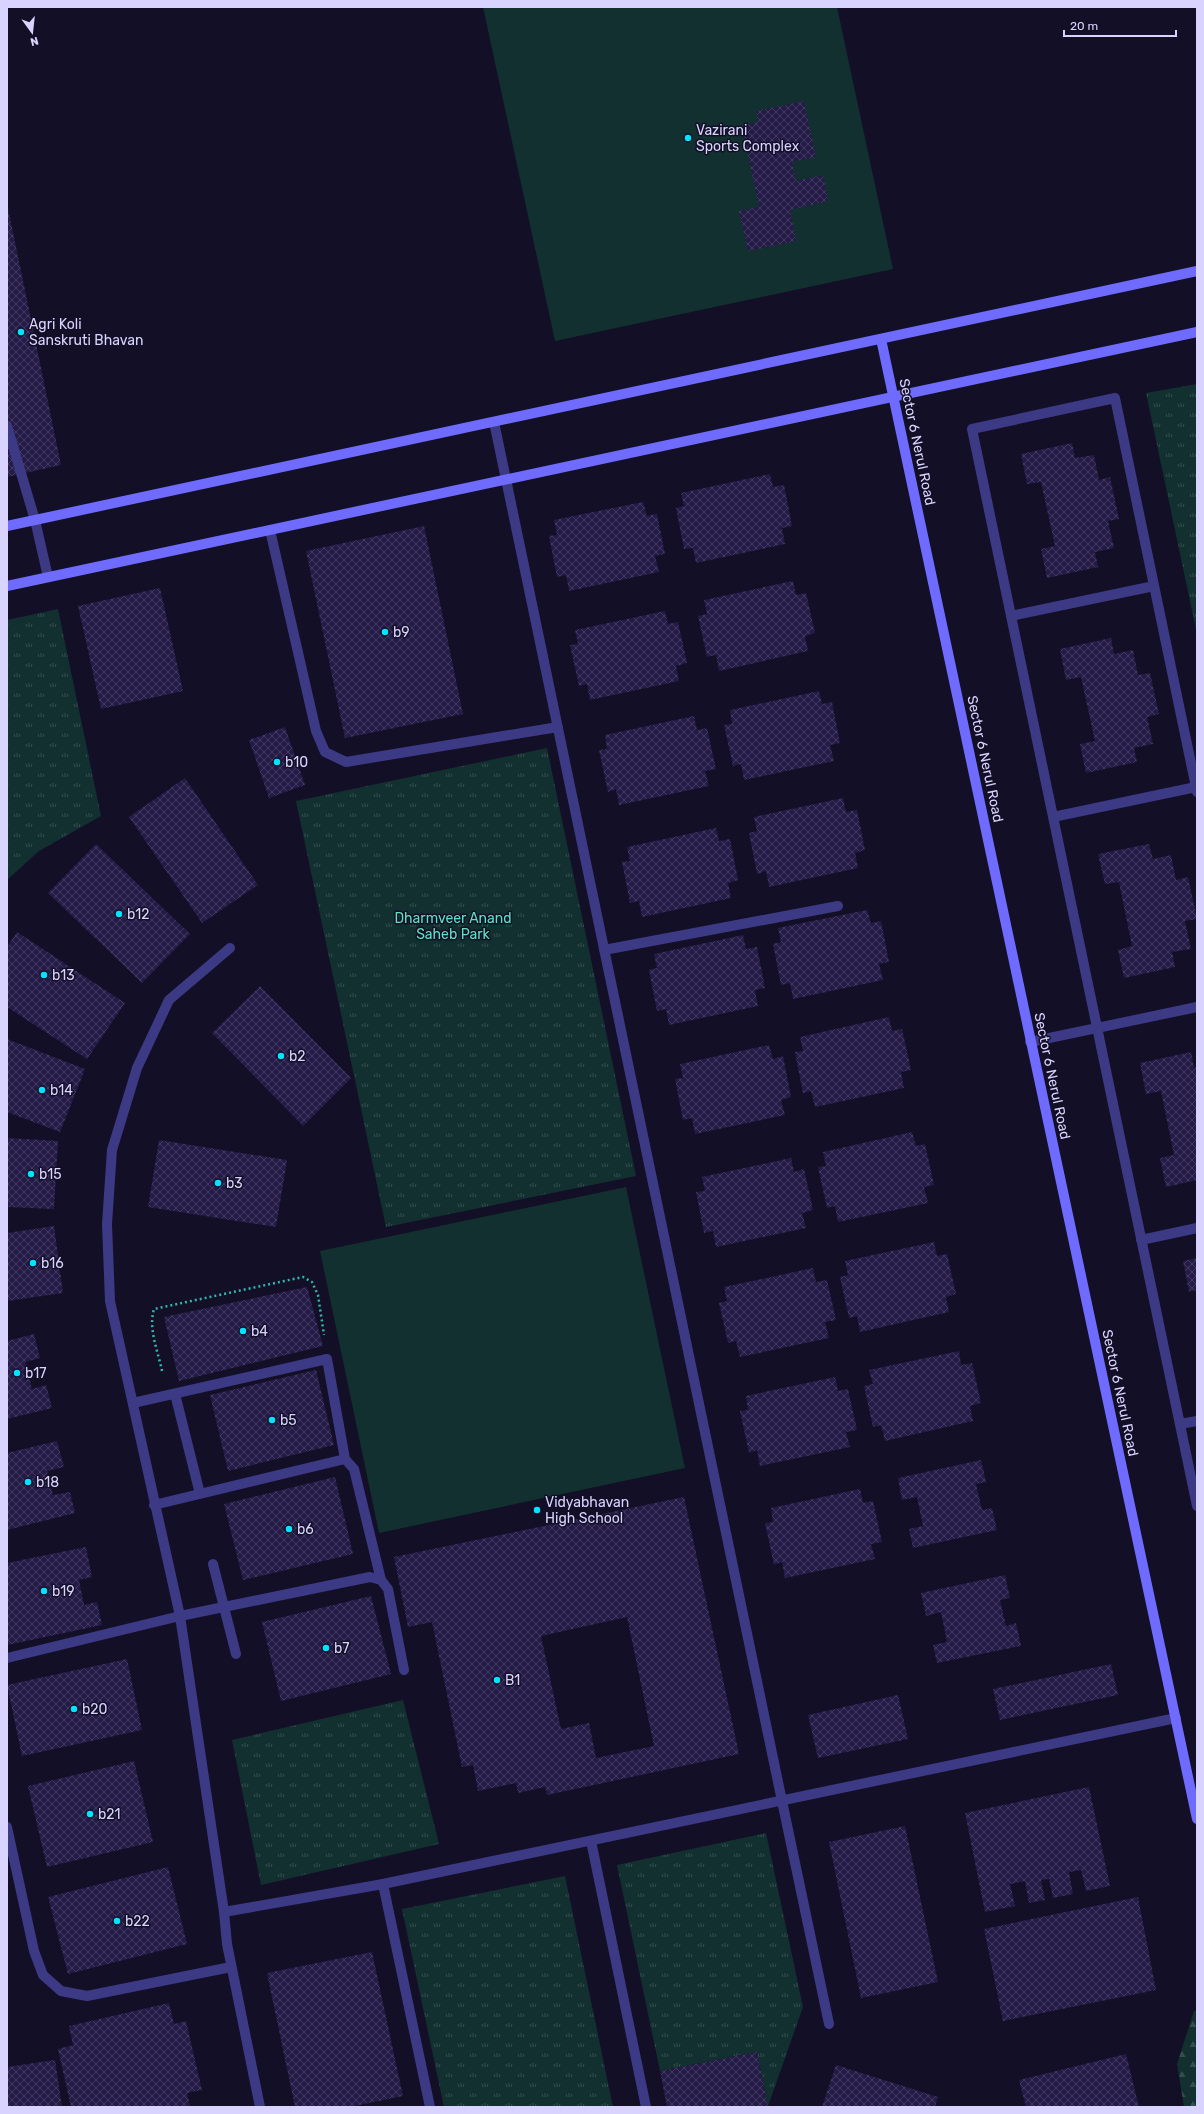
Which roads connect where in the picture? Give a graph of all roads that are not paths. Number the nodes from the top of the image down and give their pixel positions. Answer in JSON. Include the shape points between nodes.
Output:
{"nodes":[{"id":1,"x":1197,"y":271,"type":"edge"},
{"id":2,"x":1197,"y":332,"type":"edge"},
{"id":3,"x":881,"y":339,"type":"junction"},
{"id":4,"x":894,"y":397,"type":"junction"},
{"id":5,"x":494,"y":422,"type":"junction"},
{"id":6,"x":7,"y":426,"type":"edge"},
{"id":7,"x":506,"y":480,"type":"junction"},
{"id":8,"x":35,"y":520,"type":"junction"},
{"id":9,"x":7,"y":526,"type":"edge"},
{"id":10,"x":270,"y":530,"type":"junction"},
{"id":11,"x":48,"y":577,"type":"junction"},
{"id":12,"x":7,"y":586,"type":"edge"},
{"id":13,"x":1154,"y":586,"type":"junction"},
{"id":14,"x":1011,"y":616,"type":"junction"},
{"id":15,"x":558,"y":727,"type":"junction"},
{"id":16,"x":1196,"y":790,"type":"edge"},
{"id":17,"x":1053,"y":817,"type":"junction"},
{"id":18,"x":838,"y":906,"type":"dead end"},
{"id":19,"x":230,"y":948,"type":"dead end"},
{"id":20,"x":604,"y":950,"type":"junction"},
{"id":21,"x":1197,"y":1007,"type":"edge"},
{"id":22,"x":1097,"y":1028,"type":"junction"},
{"id":23,"x":1030,"y":1042,"type":"junction"},
{"id":24,"x":1197,"y":1228,"type":"edge"},
{"id":25,"x":1141,"y":1240,"type":"junction"},
{"id":26,"x":175,"y":1394,"type":"junction"},
{"id":27,"x":133,"y":1403,"type":"junction"},
{"id":28,"x":1197,"y":1421,"type":"edge"},
{"id":29,"x":1180,"y":1424,"type":"junction"},
{"id":30,"x":345,"y":1460,"type":"junction"},
{"id":31,"x":200,"y":1494,"type":"junction"},
{"id":32,"x":154,"y":1506,"type":"junction"},
{"id":33,"x":1197,"y":1506,"type":"edge"},
{"id":34,"x":213,"y":1564,"type":"dead end"},
{"id":35,"x":380,"y":1580,"type":"junction"},
{"id":36,"x":224,"y":1607,"type":"junction"},
{"id":37,"x":180,"y":1616,"type":"junction"},
{"id":38,"x":236,"y":1654,"type":"dead end"},
{"id":39,"x":7,"y":1658,"type":"edge"},
{"id":40,"x":404,"y":1670,"type":"dead end"},
{"id":41,"x":1176,"y":1718,"type":"junction"},
{"id":42,"x":782,"y":1801,"type":"junction"},
{"id":43,"x":1197,"y":1819,"type":"edge"},
{"id":44,"x":7,"y":1827,"type":"edge"},
{"id":45,"x":591,"y":1841,"type":"junction"},
{"id":46,"x":383,"y":1884,"type":"junction"},
{"id":47,"x":224,"y":1912,"type":"junction"},
{"id":48,"x":231,"y":1967,"type":"junction"},
{"id":49,"x":829,"y":2024,"type":"dead end"},
{"id":50,"x":260,"y":2107,"type":"edge"},
{"id":51,"x":430,"y":2107,"type":"edge"},
{"id":52,"x":646,"y":2107,"type":"edge"}],
"edges":[{"from":1,"to":3,"type":"street"},
{"from":2,"to":4,"type":"street"},
{"from":3,"to":4,"type":"street","name":"Sector 6 Nerul Road"},
{"from":3,"to":5,"type":"street"},
{"from":4,"to":7,"type":"street"},
{"from":4,"to":23,"type":"street","name":"Sector 6 Nerul Road"},
{"from":5,"to":7,"type":"street"},
{"from":5,"to":8,"type":"street"},
{"from":6,"to":8,"type":"street"},
{"from":7,"to":10,"type":"street"},
{"from":7,"to":15,"type":"street"},
{"from":8,"to":9,"type":"street"},
{"from":8,"to":11,"type":"street"},
{"from":10,"to":11,"type":"street"},
{"from":10,"to":15,"type":"street","via":[[316,731],[325,752],[346,762]]},
{"from":11,"to":12,"type":"street"},
{"from":13,"to":14,"type":"street"},
{"from":13,"to":14,"type":"street","via":[[1115,398],[972,429]]},
{"from":13,"to":16,"type":"street"},
{"from":14,"to":17,"type":"street"},
{"from":15,"to":20,"type":"street"},
{"from":16,"to":17,"type":"street"},
{"from":17,"to":22,"type":"street"},
{"from":18,"to":20,"type":"street"},
{"from":19,"to":27,"type":"street","via":[[169,1000],[137,1068],[112,1150],[106,1224],[110,1301]]},
{"from":20,"to":42,"type":"street"},
{"from":21,"to":22,"type":"street"},
{"from":22,"to":23,"type":"street"},
{"from":22,"to":25,"type":"street"},
{"from":23,"to":41,"type":"street","name":"Sector 6 Nerul Road"},
{"from":24,"to":25,"type":"street"},
{"from":25,"to":29,"type":"street"},
{"from":26,"to":27,"type":"street"},
{"from":26,"to":30,"type":"street","via":[[327,1359]]},
{"from":26,"to":31,"type":"street"},
{"from":27,"to":32,"type":"street"},
{"from":28,"to":29,"type":"street"},
{"from":29,"to":33,"type":"street"},
{"from":30,"to":31,"type":"street"},
{"from":30,"to":35,"type":"street","via":[[354,1469]]},
{"from":31,"to":32,"type":"street"},
{"from":32,"to":37,"type":"street"},
{"from":34,"to":36,"type":"street"},
{"from":35,"to":36,"type":"street","via":[[370,1578]]},
{"from":35,"to":40,"type":"street","via":[[388,1589]]},
{"from":36,"to":37,"type":"street"},
{"from":36,"to":38,"type":"street"},
{"from":37,"to":39,"type":"street"},
{"from":37,"to":47,"type":"street"},
{"from":41,"to":42,"type":"street"},
{"from":41,"to":43,"type":"street","name":"Sector 6 Nerul Road"},
{"from":42,"to":45,"type":"street"},
{"from":42,"to":49,"type":"street"},
{"from":44,"to":48,"type":"street","via":[[34,1951],[43,1975],[61,1991],[87,1996]]},
{"from":45,"to":46,"type":"street"},
{"from":45,"to":52,"type":"street"},
{"from":46,"to":47,"type":"street"},
{"from":46,"to":51,"type":"street"},
{"from":47,"to":48,"type":"street"},
{"from":48,"to":50,"type":"street"}]}
